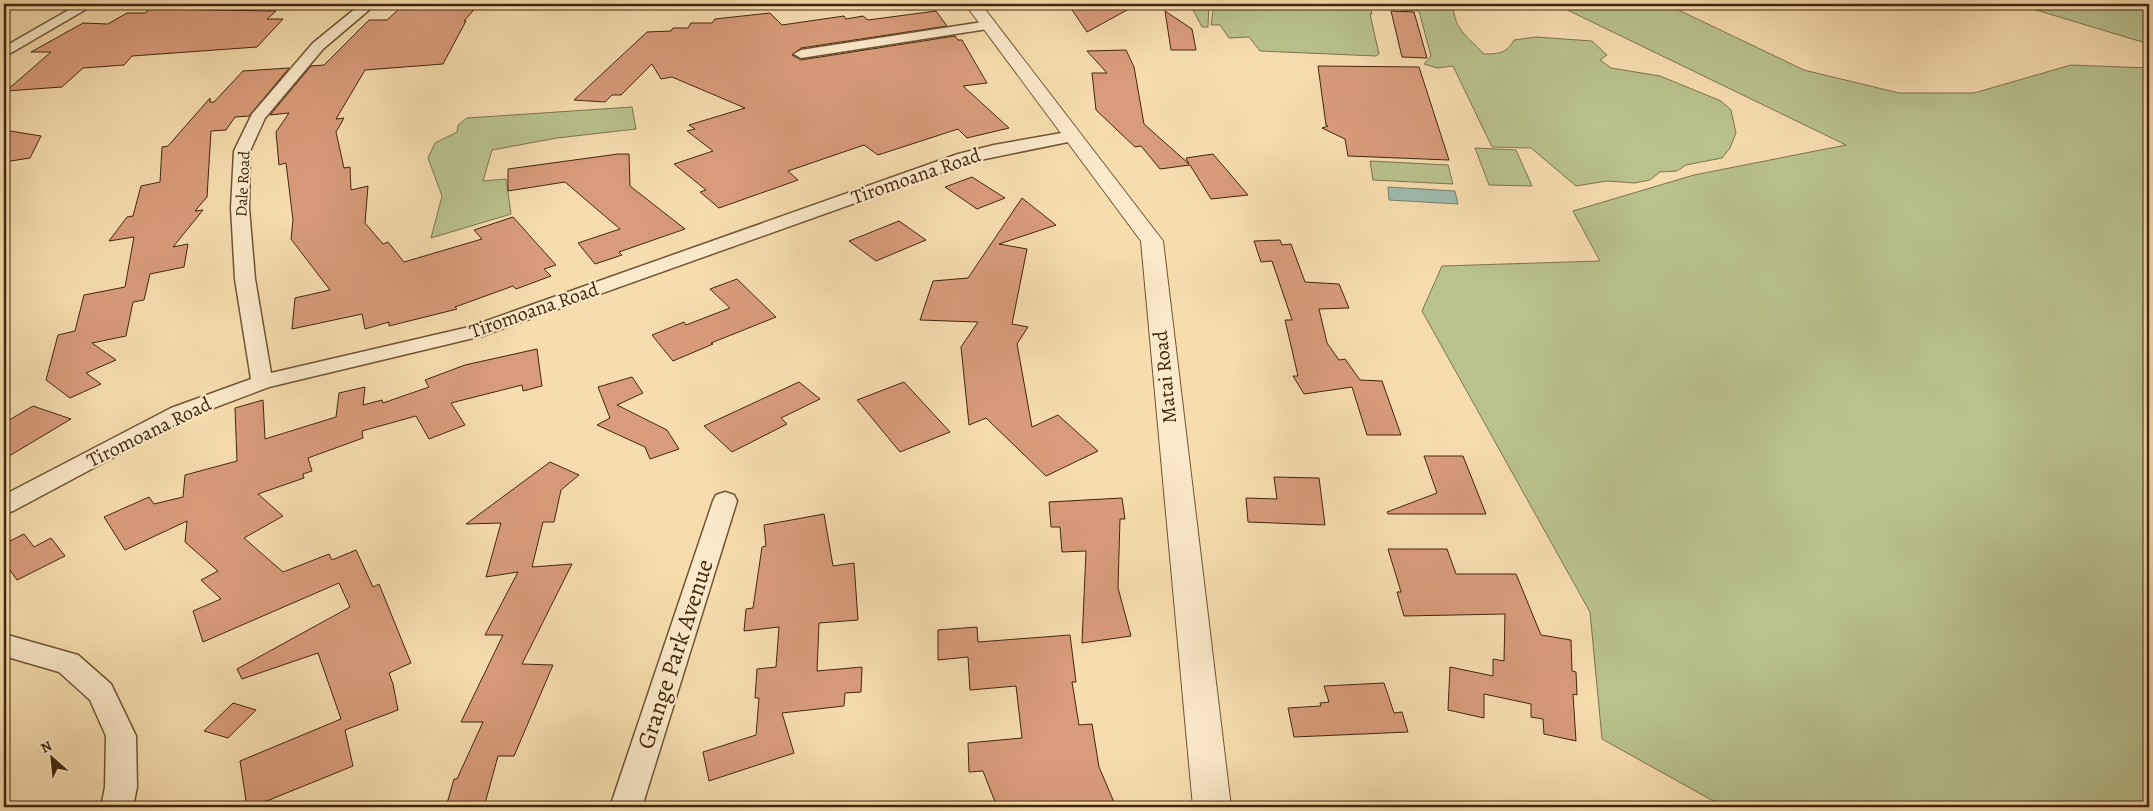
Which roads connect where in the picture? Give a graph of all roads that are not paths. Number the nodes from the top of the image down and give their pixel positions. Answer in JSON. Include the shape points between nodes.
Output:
{"nodes":[{"id":1,"x":88,"y":4,"type":"edge"},
{"id":2,"x":369,"y":4,"type":"edge"},
{"id":3,"x":973,"y":4,"type":"edge"},
{"id":4,"x":990,"y":25,"type":"junction"},
{"id":5,"x":4,"y":53,"type":"edge"},
{"id":6,"x":801,"y":54,"type":"dead end"},
{"id":7,"x":1073,"y":136,"type":"junction"},
{"id":8,"x":262,"y":382,"type":"junction"},
{"id":9,"x":725,"y":501,"type":"dead end"},
{"id":10,"x":4,"y":505,"type":"edge"},
{"id":11,"x":4,"y":645,"type":"edge"},
{"id":12,"x":117,"y":807,"type":"edge"},
{"id":13,"x":626,"y":807,"type":"edge"},
{"id":14,"x":1212,"y":807,"type":"edge"}],
"edges":[{"from":1,"to":5,"type":"street"},
{"from":2,"to":8,"type":"street","name":"Dale Road","via":[[318,46],[258,117],[242,151],[240,208],[245,279]]},
{"from":3,"to":4,"type":"street","name":"Matai Road"},
{"from":4,"to":6,"type":"street"},
{"from":4,"to":7,"type":"street","name":"Matai Road"},
{"from":7,"to":8,"type":"street","name":"Tiromoana Road","via":[[964,158],[475,332]]},
{"from":7,"to":14,"type":"street","name":"Matai Road","via":[[1152,241]]},
{"from":8,"to":10,"type":"street","name":"Tiromoana Road","via":[[179,413]]},
{"from":9,"to":13,"type":"street","name":"Grange Park Avenue"},
{"from":11,"to":12,"type":"street","via":[[68,663],[102,692],[121,736],[121,787]]}]}
